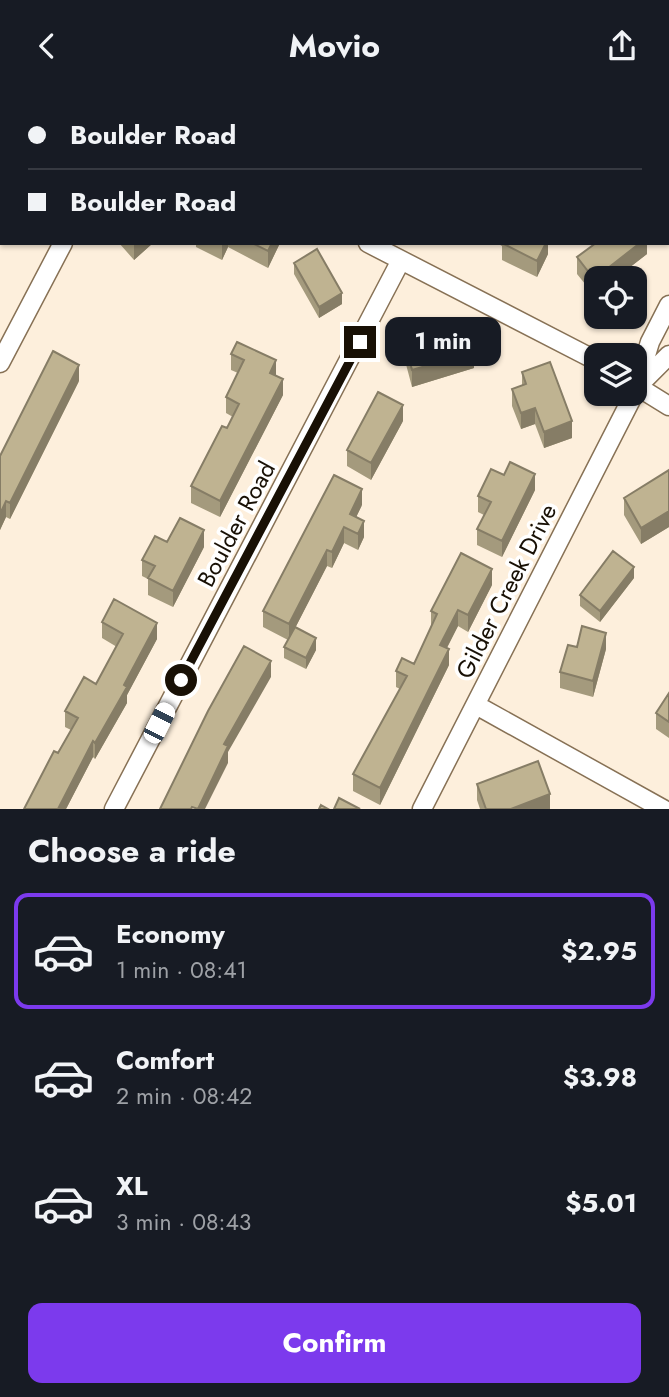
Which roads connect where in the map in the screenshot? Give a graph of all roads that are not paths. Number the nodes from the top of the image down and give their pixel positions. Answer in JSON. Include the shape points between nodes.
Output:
{"nodes":[{"id":1,"x":62,"y":245,"type":"edge"},
{"id":2,"x":371,"y":245,"type":"edge"},
{"id":3,"x":400,"y":262,"type":"junction"},
{"id":4,"x":669,"y":305,"type":"edge"},
{"id":5,"x":647,"y":351,"type":"edge"},
{"id":6,"x":584,"y":354,"type":"edge"},
{"id":7,"x":669,"y":355,"type":"edge"},
{"id":8,"x":0,"y":363,"type":"edge"},
{"id":9,"x":647,"y":377,"type":"edge"},
{"id":10,"x":647,"y":395,"type":"edge"},
{"id":11,"x":626,"y":406,"type":"edge"},
{"id":12,"x":669,"y":406,"type":"edge"},
{"id":13,"x":476,"y":705,"type":"junction"},
{"id":14,"x":114,"y":809,"type":"edge"},
{"id":15,"x":422,"y":809,"type":"edge"},
{"id":16,"x":663,"y":809,"type":"edge"}],
"edges":[{"from":1,"to":8,"type":"street"},
{"from":2,"to":3,"type":"street"},
{"from":3,"to":6,"type":"street"},
{"from":3,"to":14,"type":"street","name":"Boulder Road"},
{"from":4,"to":5,"type":"street","name":"Gilder Creek Drive"},
{"from":7,"to":9,"type":"street","name":"Gilder Creek Drive"},
{"from":10,"to":12,"type":"street"},
{"from":11,"to":13,"type":"street","name":"Gilder Creek Drive"},
{"from":13,"to":15,"type":"street","name":"Gilder Creek Drive"},
{"from":13,"to":16,"type":"street"}]}
